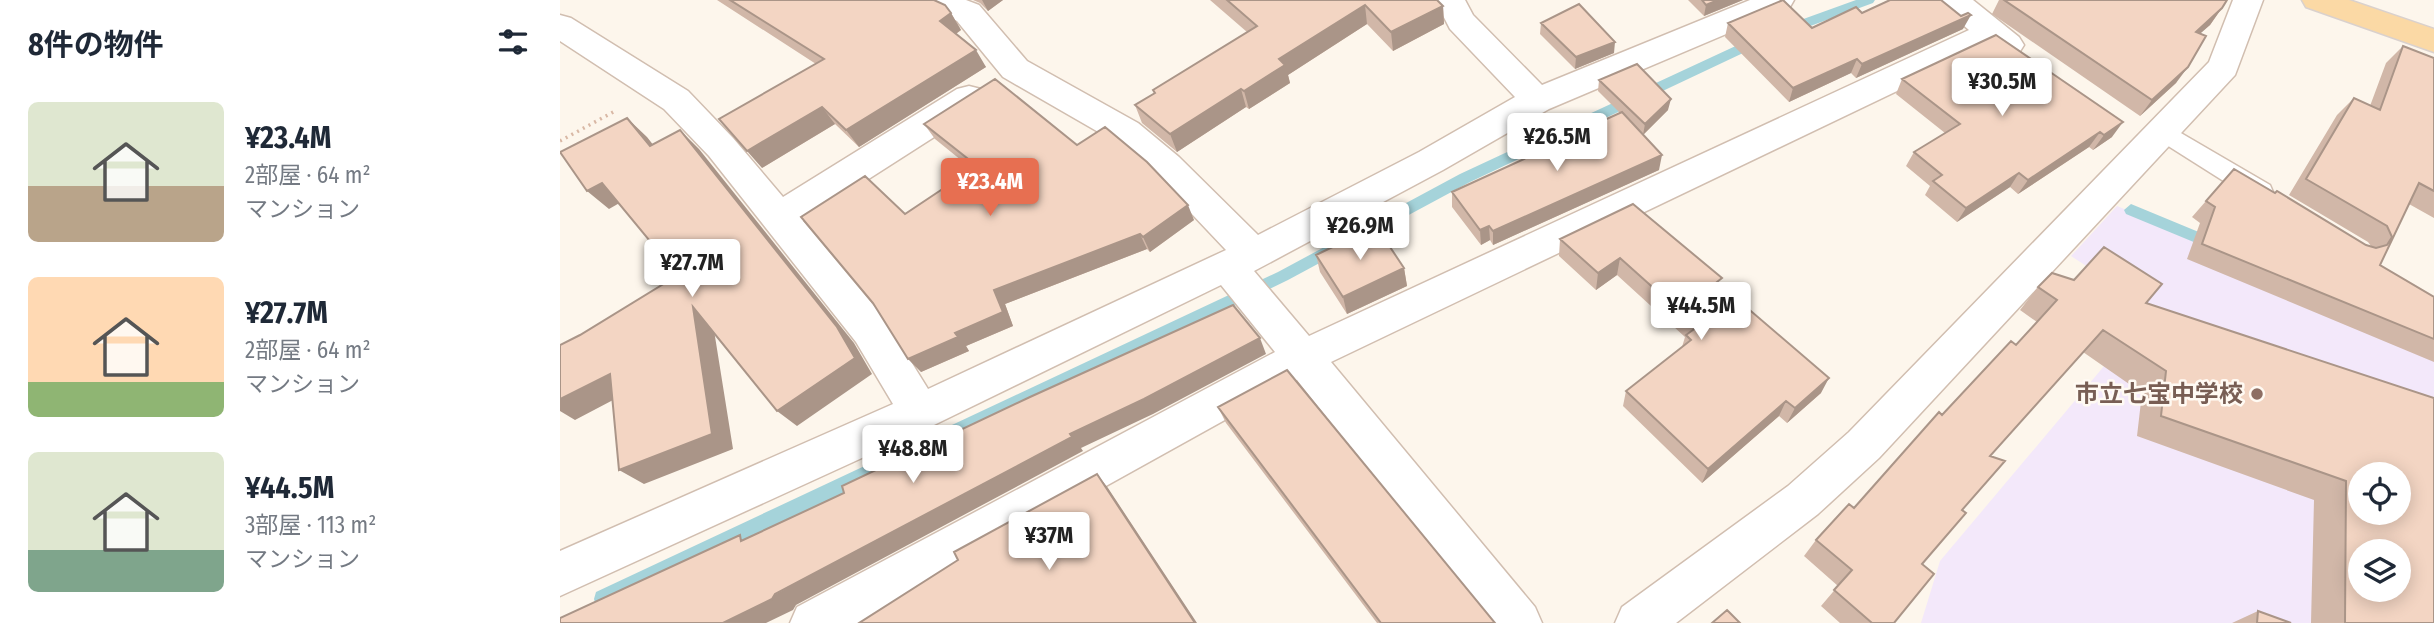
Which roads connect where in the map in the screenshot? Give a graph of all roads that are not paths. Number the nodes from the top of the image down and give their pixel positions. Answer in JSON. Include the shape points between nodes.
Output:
{"nodes":[{"id":1,"x":938,"y":0,"type":"edge"},
{"id":2,"x":1450,"y":0,"type":"edge"},
{"id":3,"x":1779,"y":0,"type":"edge"},
{"id":4,"x":1953,"y":0,"type":"edge"},
{"id":5,"x":2248,"y":0,"type":"edge"},
{"id":6,"x":2316,"y":0,"type":"edge"},
{"id":7,"x":560,"y":26,"type":"edge"},
{"id":8,"x":1990,"y":33,"type":"junction"},
{"id":9,"x":2434,"y":41,"type":"edge"},
{"id":10,"x":2036,"y":64,"type":"edge"},
{"id":11,"x":1015,"y":69,"type":"junction"},
{"id":12,"x":1537,"y":100,"type":"junction"},
{"id":13,"x":2146,"y":134,"type":"junction"},
{"id":14,"x":2277,"y":202,"type":"edge"},
{"id":15,"x":779,"y":218,"type":"junction"},
{"id":16,"x":1245,"y":276,"type":"junction"},
{"id":17,"x":1303,"y":357,"type":"junction"},
{"id":18,"x":920,"y":412,"type":"junction"},
{"id":19,"x":560,"y":574,"type":"edge"},
{"id":20,"x":813,"y":623,"type":"edge"},
{"id":21,"x":1519,"y":623,"type":"edge"},
{"id":22,"x":1638,"y":623,"type":"edge"}],
"edges":[{"from":1,"to":11,"type":"street","via":[[968,13]]},
{"from":2,"to":12,"type":"street","via":[[1461,21]]},
{"from":3,"to":12,"type":"street"},
{"from":4,"to":8,"type":"street"},
{"from":5,"to":13,"type":"street","via":[[2223,67]]},
{"from":6,"to":9,"type":"main road"},
{"from":7,"to":15,"type":"street","via":[[676,100],[721,146]]},
{"from":8,"to":10,"type":"street"},
{"from":8,"to":17,"type":"street"},
{"from":11,"to":15,"type":"street"},
{"from":11,"to":16,"type":"street","via":[[1126,132],[1167,166]]},
{"from":12,"to":16,"type":"street"},
{"from":13,"to":14,"type":"lane"},
{"from":13,"to":22,"type":"street","via":[[1864,445],[1803,500]]},
{"from":15,"to":18,"type":"street","via":[[870,330]]},
{"from":16,"to":17,"type":"street"},
{"from":16,"to":18,"type":"street"},
{"from":17,"to":20,"type":"street"},
{"from":17,"to":21,"type":"street"},
{"from":18,"to":19,"type":"street"}]}
